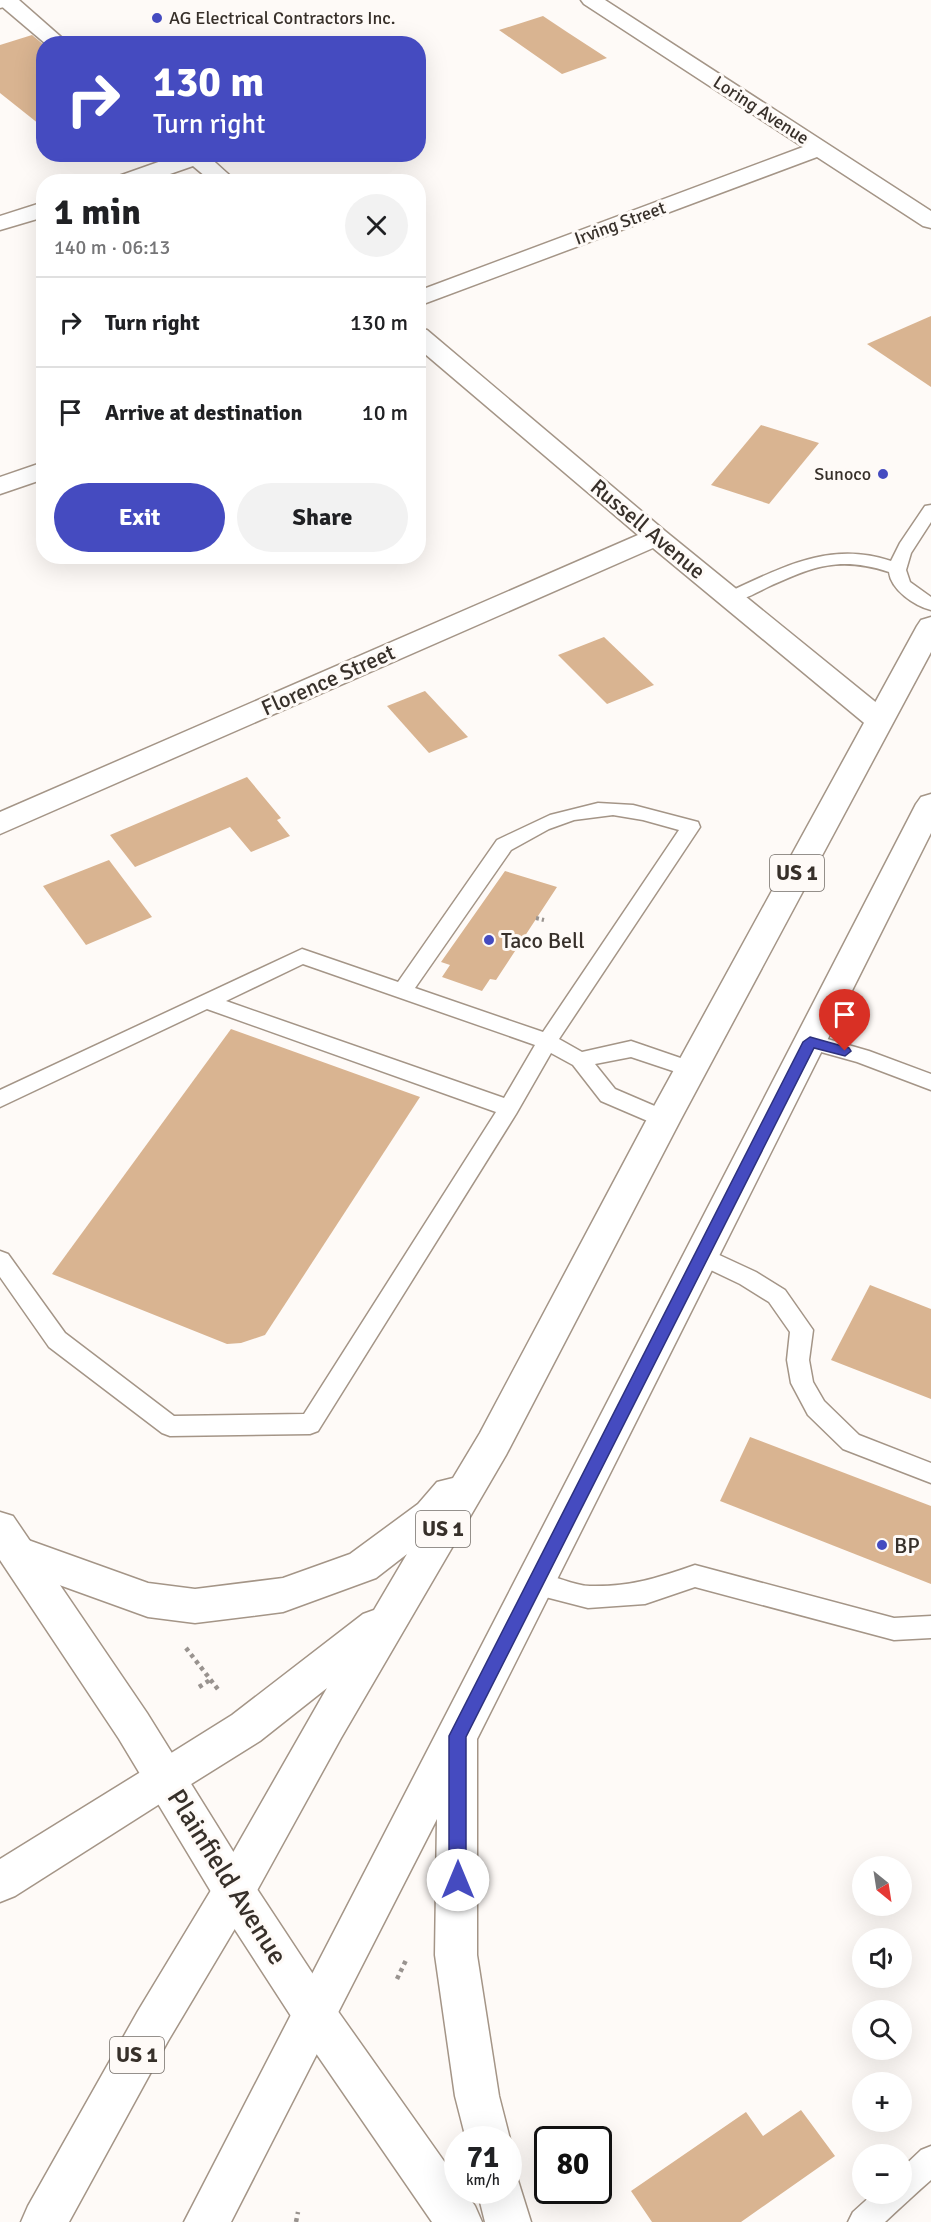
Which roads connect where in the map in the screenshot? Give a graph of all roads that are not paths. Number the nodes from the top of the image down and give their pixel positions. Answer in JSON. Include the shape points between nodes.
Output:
{"nodes":[{"id":1,"x":8,"y":0,"type":"edge"},
{"id":2,"x":591,"y":0,"type":"edge"},
{"id":3,"x":0,"y":2,"type":"edge"},
{"id":4,"x":50,"y":36,"type":"edge"},
{"id":5,"x":820,"y":148,"type":"junction"},
{"id":6,"x":178,"y":162,"type":"edge"},
{"id":7,"x":201,"y":162,"type":"edge"},
{"id":8,"x":146,"y":174,"type":"edge"},
{"id":9,"x":216,"y":174,"type":"edge"},
{"id":10,"x":36,"y":212,"type":"edge"},
{"id":11,"x":931,"y":221,"type":"edge"},
{"id":12,"x":0,"y":223,"type":"edge"},
{"id":13,"x":426,"y":295,"type":"edge"},
{"id":14,"x":426,"y":342,"type":"edge"},
{"id":15,"x":36,"y":473,"type":"edge"},
{"id":16,"x":0,"y":486,"type":"edge"},
{"id":17,"x":931,"y":510,"type":"edge"},
{"id":18,"x":656,"y":537,"type":"junction"},
{"id":19,"x":897,"y":569,"type":"junction"},
{"id":20,"x":730,"y":598,"type":"junction"},
{"id":21,"x":931,"y":605,"type":"edge"},
{"id":22,"x":931,"y":626,"type":"edge"},
{"id":23,"x":879,"y":720,"type":"junction"},
{"id":24,"x":931,"y":804,"type":"edge"},
{"id":25,"x":0,"y":824,"type":"edge"},
{"id":26,"x":402,"y":991,"type":"junction"},
{"id":27,"x":205,"y":1001,"type":"junction"},
{"id":28,"x":547,"y":1041,"type":"junction"},
{"id":29,"x":810,"y":1042,"type":"junction"},
{"id":30,"x":580,"y":1060,"type":"junction"},
{"id":31,"x":691,"y":1069,"type":"junction"},
{"id":32,"x":931,"y":1082,"type":"edge"},
{"id":33,"x":0,"y":1100,"type":"edge"},
{"id":34,"x":509,"y":1108,"type":"junction"},
{"id":35,"x":664,"y":1119,"type":"junction"},
{"id":36,"x":702,"y":1256,"type":"junction"},
{"id":37,"x":0,"y":1260,"type":"edge"},
{"id":38,"x":493,"y":1444,"type":"junction"},
{"id":39,"x":931,"y":1473,"type":"edge"},
{"id":40,"x":8,"y":1540,"type":"edge"},
{"id":41,"x":535,"y":1584,"type":"junction"},
{"id":42,"x":393,"y":1614,"type":"junction"},
{"id":43,"x":931,"y":1627,"type":"edge"},
{"id":44,"x":458,"y":1736,"type":"junction"},
{"id":45,"x":166,"y":1778,"type":"junction"},
{"id":46,"x":0,"y":1882,"type":"edge"},
{"id":47,"x":234,"y":1891,"type":"junction"},
{"id":48,"x":315,"y":2015,"type":"junction"},
{"id":49,"x":485,"y":2126,"type":"edge"},
{"id":50,"x":931,"y":2160,"type":"edge"},
{"id":51,"x":912,"y":2178,"type":"edge"},
{"id":52,"x":504,"y":2204,"type":"edge"},
{"id":53,"x":882,"y":2204,"type":"edge"},
{"id":54,"x":44,"y":2222,"type":"edge"},
{"id":55,"x":207,"y":2222,"type":"edge"},
{"id":56,"x":459,"y":2222,"type":"edge"},
{"id":57,"x":508,"y":2222,"type":"edge"},
{"id":58,"x":862,"y":2222,"type":"edge"}],
"edges":[{"from":1,"to":3,"type":"main road"},
{"from":1,"to":4,"type":"main road"},
{"from":2,"to":5,"type":"main road","name":"Loring Avenue"},
{"from":5,"to":11,"type":"main road","name":"Loring Avenue"},
{"from":5,"to":13,"type":"main road","name":"Irving Street"},
{"from":6,"to":8,"type":"main road"},
{"from":7,"to":9,"type":"main road"},
{"from":10,"to":12,"type":"main road"},
{"from":14,"to":18,"type":"main road","name":"Russell Avenue"},
{"from":15,"to":16,"type":"main road"},
{"from":17,"to":19,"type":"lane"},
{"from":18,"to":20,"type":"main road","name":"Russell Avenue"},
{"from":18,"to":25,"type":"main road","name":"Florence Street"},
{"from":19,"to":20,"type":"lane","via":[[858,558],[827,559]]},
{"from":19,"to":21,"type":"lane","via":[[897,577],[905,586]]},
{"from":20,"to":23,"type":"main road","name":"Russell Avenue"},
{"from":22,"to":23,"type":"main road","number":"US 1"},
{"from":23,"to":31,"type":"main road","number":"US 1"},
{"from":24,"to":29,"type":"main road"},
{"from":26,"to":27,"type":"lane","via":[[302,956]]},
{"from":26,"to":28,"type":"lane"},
{"from":26,"to":28,"type":"lane","via":[[504,845],[568,815],[612,809],[691,827]]},
{"from":27,"to":33,"type":"lane"},
{"from":27,"to":34,"type":"lane"},
{"from":28,"to":30,"type":"lane"},
{"from":28,"to":34,"type":"lane"},
{"from":29,"to":32,"type":"lane","via":[[862,1056]]},
{"from":29,"to":36,"type":"main road"},
{"from":30,"to":31,"type":"lane","via":[[631,1049]]},
{"from":30,"to":35,"type":"lane","via":[[608,1095]]},
{"from":31,"to":35,"type":"main road","number":"US 1"},
{"from":34,"to":37,"type":"lane","via":[[310,1424],[170,1426],[57,1340]]},
{"from":35,"to":38,"type":"main road","number":"US 1"},
{"from":36,"to":39,"type":"lane","via":[[777,1296],[802,1330],[798,1360],[802,1383],[816,1408],[851,1442]]},
{"from":36,"to":41,"type":"main road"},
{"from":38,"to":40,"type":"main road","via":[[430,1515],[363,1566],[283,1594],[195,1606],[148,1600]]},
{"from":38,"to":42,"type":"main road","number":"US 1"},
{"from":40,"to":45,"type":"main road","name":"Plainfield Avenue"},
{"from":41,"to":43,"type":"lane","via":[[588,1597],[645,1593],[695,1576],[894,1629]]},
{"from":41,"to":44,"type":"main road"},
{"from":42,"to":45,"type":"main road","via":[[246,1728]]},
{"from":42,"to":47,"type":"main road","number":"US 1"},
{"from":44,"to":48,"type":"main road"},
{"from":44,"to":49,"type":"main road","via":[[456,1955]]},
{"from":45,"to":46,"type":"main road"},
{"from":45,"to":47,"type":"main road","name":"Plainfield Avenue"},
{"from":47,"to":48,"type":"main road","name":"Plainfield Avenue"},
{"from":47,"to":54,"type":"main road","number":"US 1"},
{"from":48,"to":55,"type":"main road"},
{"from":48,"to":56,"type":"main road","name":"Plainfield Avenue"},
{"from":50,"to":51,"type":"lane"},
{"from":52,"to":57,"type":"main road"},
{"from":53,"to":58,"type":"lane"}]}
